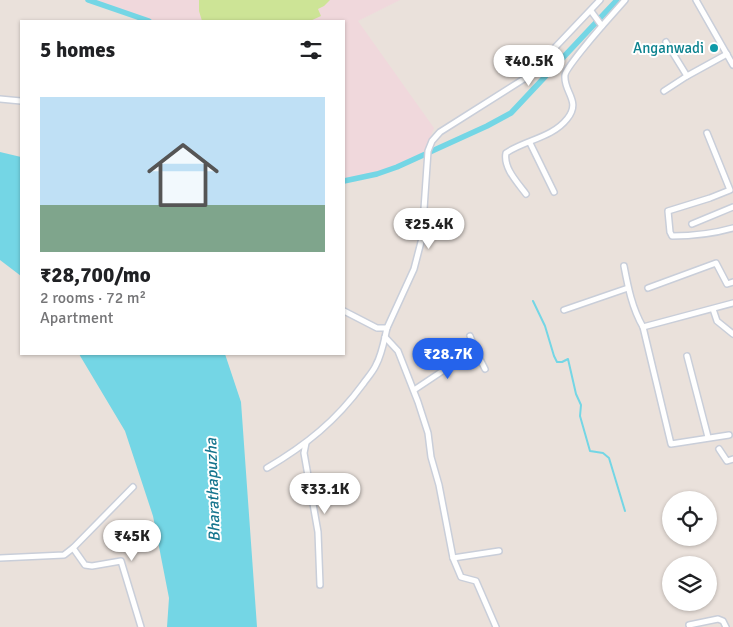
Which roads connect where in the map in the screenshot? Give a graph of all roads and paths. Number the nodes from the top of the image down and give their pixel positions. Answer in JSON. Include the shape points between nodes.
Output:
{"nodes":[{"id":1,"x":600,"y":0,"type":"edge"},
{"id":2,"x":625,"y":0,"type":"edge"},
{"id":3,"x":696,"y":0,"type":"edge"},
{"id":4,"x":591,"y":11,"type":"junction"},
{"id":5,"x":602,"y":26,"type":"junction"},
{"id":6,"x":666,"y":42,"type":"dead end"},
{"id":7,"x":726,"y":54,"type":"junction"},
{"id":8,"x":733,"y":65,"type":"edge"},
{"id":9,"x":687,"y":76,"type":"junction"},
{"id":10,"x":664,"y":91,"type":"dead end"},
{"id":11,"x":0,"y":99,"type":"edge"},
{"id":12,"x":20,"y":101,"type":"edge"},
{"id":13,"x":707,"y":133,"type":"dead end"},
{"id":14,"x":530,"y":143,"type":"junction"},
{"id":15,"x":730,"y":190,"type":"junction"},
{"id":16,"x":554,"y":192,"type":"dead end"},
{"id":17,"x":526,"y":194,"type":"dead end"},
{"id":18,"x":733,"y":195,"type":"edge"},
{"id":19,"x":733,"y":207,"type":"edge"},
{"id":20,"x":692,"y":224,"type":"dead end"},
{"id":21,"x":733,"y":228,"type":"edge"},
{"id":22,"x":624,"y":266,"type":"dead end"},
{"id":23,"x":733,"y":282,"type":"edge"},
{"id":24,"x":628,"y":288,"type":"junction"},
{"id":25,"x":648,"y":288,"type":"dead end"},
{"id":26,"x":733,"y":303,"type":"edge"},
{"id":27,"x":713,"y":309,"type":"junction"},
{"id":28,"x":564,"y":310,"type":"dead end"},
{"id":29,"x":345,"y":312,"type":"edge"},
{"id":30,"x":387,"y":328,"type":"junction"},
{"id":31,"x":643,"y":328,"type":"junction"},
{"id":32,"x":733,"y":334,"type":"edge"},
{"id":33,"x":470,"y":336,"type":"dead end"},
{"id":34,"x":385,"y":337,"type":"junction"},
{"id":35,"x":478,"y":355,"type":"junction"},
{"id":36,"x":687,"y":356,"type":"dead end"},
{"id":37,"x":484,"y":370,"type":"dead end"},
{"id":38,"x":414,"y":390,"type":"junction"},
{"id":39,"x":729,"y":435,"type":"dead end"},
{"id":40,"x":708,"y":437,"type":"junction"},
{"id":41,"x":306,"y":442,"type":"junction"},
{"id":42,"x":719,"y":449,"type":"dead end"},
{"id":43,"x":733,"y":459,"type":"edge"},
{"id":44,"x":267,"y":468,"type":"dead end"},
{"id":45,"x":133,"y":487,"type":"dead end"},
{"id":46,"x":73,"y":548,"type":"junction"},
{"id":47,"x":499,"y":551,"type":"dead end"},
{"id":48,"x":0,"y":558,"type":"edge"},
{"id":49,"x":453,"y":558,"type":"junction"},
{"id":50,"x":320,"y":585,"type":"dead end"},
{"id":51,"x":689,"y":625,"type":"dead end"},
{"id":52,"x":140,"y":627,"type":"edge"},
{"id":53,"x":496,"y":627,"type":"edge"},
{"id":54,"x":726,"y":627,"type":"edge"}],
"edges":[{"from":1,"to":4,"type":"street"},
{"from":2,"to":5,"type":"street"},
{"from":3,"to":7,"type":"street"},
{"from":4,"to":5,"type":"street"},
{"from":4,"to":30,"type":"street","via":[[527,77],[440,132],[432,141],[428,151],[422,238],[414,269]]},
{"from":5,"to":14,"type":"street","via":[[566,72],[573,109],[568,118]]},
{"from":6,"to":9,"type":"street"},
{"from":7,"to":8,"type":"street"},
{"from":7,"to":9,"type":"street"},
{"from":9,"to":10,"type":"street"},
{"from":11,"to":12,"type":"street"},
{"from":13,"to":15,"type":"street"},
{"from":14,"to":16,"type":"street"},
{"from":14,"to":17,"type":"street","via":[[512,149],[506,153],[505,159]]},
{"from":15,"to":18,"type":"street"},
{"from":15,"to":21,"type":"street","via":[[672,209],[668,214],[672,236],[712,234]]},
{"from":19,"to":20,"type":"street"},
{"from":22,"to":24,"type":"street"},
{"from":23,"to":25,"type":"street","via":[[727,284],[716,263]]},
{"from":24,"to":28,"type":"street"},
{"from":24,"to":31,"type":"street"},
{"from":26,"to":27,"type":"street"},
{"from":27,"to":31,"type":"street"},
{"from":27,"to":32,"type":"street","via":[[717,320]]},
{"from":29,"to":30,"type":"street","via":[[377,328]]},
{"from":30,"to":34,"type":"street"},
{"from":31,"to":40,"type":"street","via":[[671,444]]},
{"from":33,"to":35,"type":"street"},
{"from":34,"to":38,"type":"street","via":[[398,351]]},
{"from":34,"to":41,"type":"street","via":[[371,374],[319,433]]},
{"from":35,"to":37,"type":"street"},
{"from":35,"to":38,"type":"street","via":[[447,368]]},
{"from":36,"to":40,"type":"street"},
{"from":38,"to":49,"type":"street","via":[[428,433]]},
{"from":39,"to":40,"type":"street"},
{"from":41,"to":44,"type":"street"},
{"from":41,"to":50,"type":"street","via":[[304,453],[318,532]]},
{"from":42,"to":43,"type":"street","via":[[727,461]]},
{"from":45,"to":46,"type":"street"},
{"from":46,"to":48,"type":"street","via":[[64,555]]},
{"from":46,"to":52,"type":"street","via":[[85,565],[121,560]]},
{"from":47,"to":49,"type":"street"},
{"from":49,"to":53,"type":"street","via":[[461,577],[476,581]]},
{"from":51,"to":54,"type":"street","via":[[718,619]]}]}
